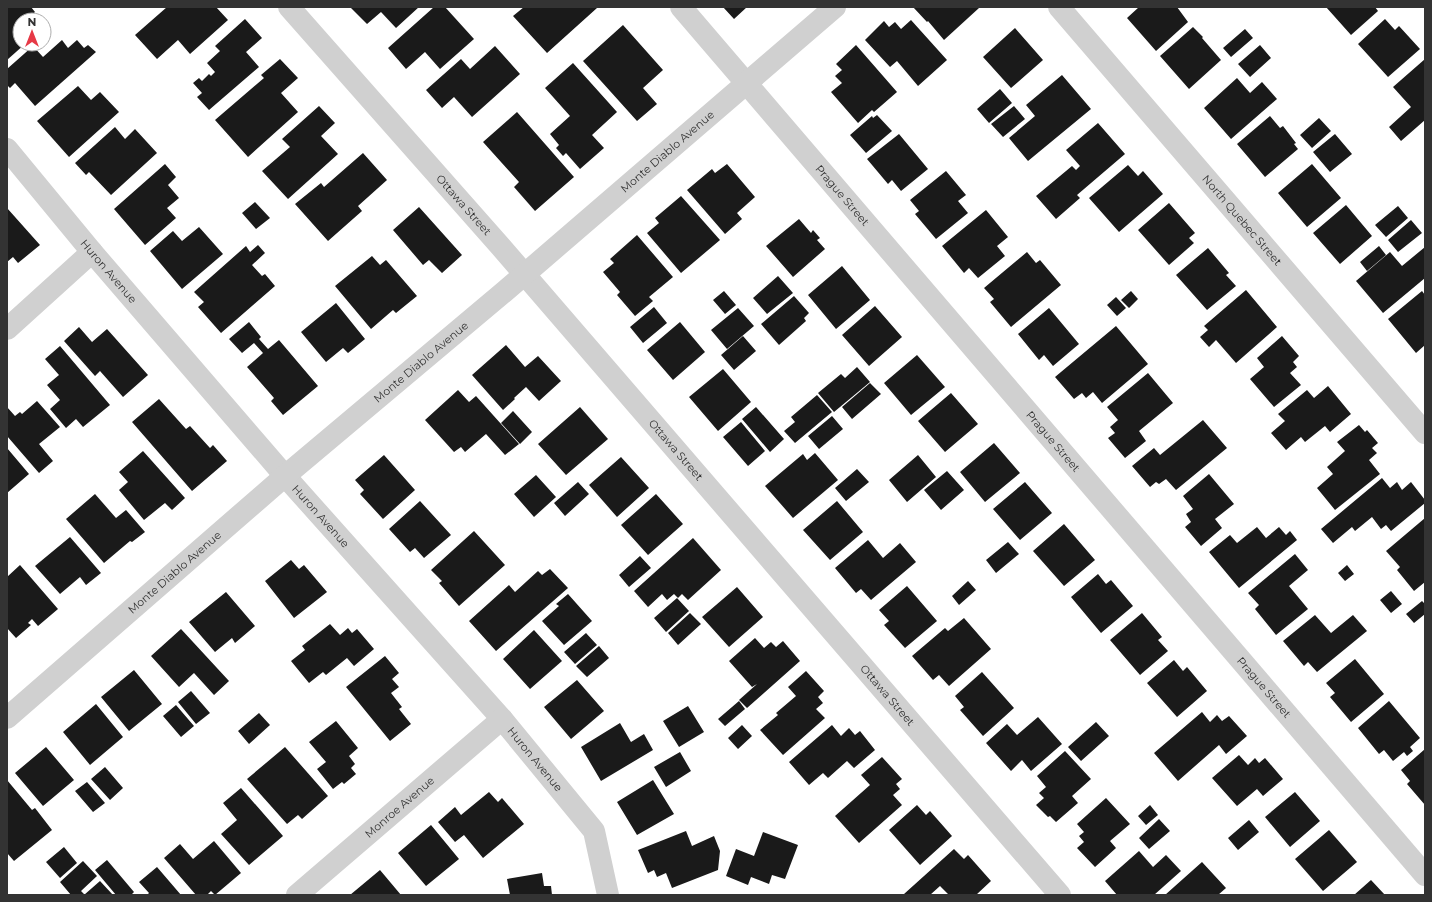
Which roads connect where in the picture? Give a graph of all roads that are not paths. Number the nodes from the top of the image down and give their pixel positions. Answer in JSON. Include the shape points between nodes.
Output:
{"nodes":[{"id":1,"x":290,"y":7,"type":"edge"},
{"id":2,"x":681,"y":7,"type":"edge"},
{"id":3,"x":835,"y":7,"type":"edge"},
{"id":4,"x":1059,"y":7,"type":"edge"},
{"id":5,"x":747,"y":83,"type":"junction"},
{"id":6,"x":7,"y":149,"type":"edge"},
{"id":7,"x":92,"y":252,"type":"junction"},
{"id":8,"x":524,"y":274,"type":"junction"},
{"id":9,"x":7,"y":329,"type":"edge"},
{"id":10,"x":1425,"y":433,"type":"edge"},
{"id":11,"x":285,"y":476,"type":"junction"},
{"id":12,"x":7,"y":718,"type":"edge"},
{"id":13,"x":502,"y":719,"type":"junction"},
{"id":14,"x":1425,"y":875,"type":"edge"},
{"id":15,"x":297,"y":895,"type":"edge"},
{"id":16,"x":608,"y":895,"type":"edge"},
{"id":17,"x":1060,"y":895,"type":"edge"}],
"edges":[{"from":1,"to":8,"type":"street","name":"Ottawa Street"},
{"from":2,"to":5,"type":"street","name":"Prague Street"},
{"from":3,"to":5,"type":"street","name":"Monte Diablo Avenue"},
{"from":4,"to":10,"type":"street","name":"North Quebec Street"},
{"from":5,"to":8,"type":"street","name":"Monte Diablo Avenue"},
{"from":5,"to":14,"type":"street","name":"Prague Street"},
{"from":6,"to":7,"type":"street","name":"Huron Avenue"},
{"from":7,"to":9,"type":"street"},
{"from":7,"to":11,"type":"street","name":"Huron Avenue"},
{"from":8,"to":11,"type":"street","name":"Monte Diablo Avenue"},
{"from":8,"to":17,"type":"street","name":"Ottawa Street"},
{"from":11,"to":12,"type":"street","name":"Monte Diablo Avenue"},
{"from":11,"to":13,"type":"street","name":"Huron Avenue"},
{"from":13,"to":15,"type":"street","name":"Monroe Avenue"},
{"from":13,"to":16,"type":"street","name":"Huron Avenue","via":[[594,831]]}]}
